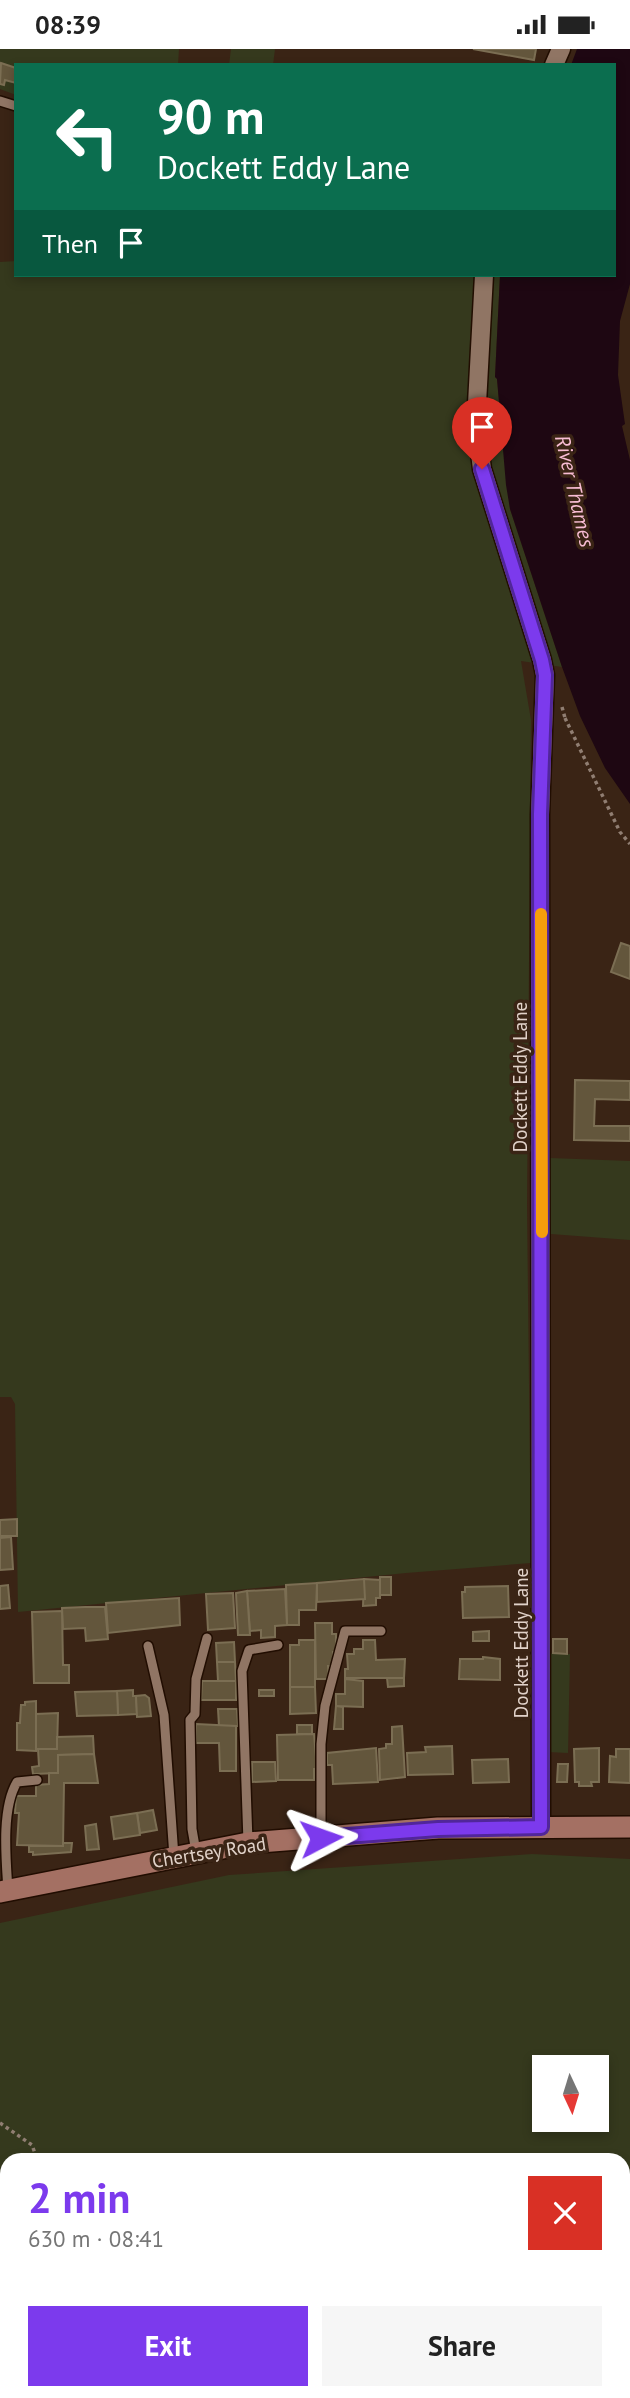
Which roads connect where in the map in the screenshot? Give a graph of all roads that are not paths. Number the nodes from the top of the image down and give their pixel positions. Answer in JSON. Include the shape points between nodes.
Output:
{"nodes":[{"id":1,"x":484,"y":277,"type":"edge"},
{"id":2,"x":381,"y":1631,"type":"dead end"},
{"id":3,"x":206,"y":1637,"type":"dead end"},
{"id":4,"x":278,"y":1645,"type":"dead end"},
{"id":5,"x":148,"y":1646,"type":"dead end"},
{"id":6,"x":37,"y":1780,"type":"dead end"},
{"id":7,"x":541,"y":1827,"type":"junction"},
{"id":8,"x":630,"y":1827,"type":"edge"},
{"id":9,"x":321,"y":1838,"type":"junction"},
{"id":10,"x":248,"y":1843,"type":"junction"},
{"id":11,"x":196,"y":1852,"type":"junction"},
{"id":12,"x":174,"y":1857,"type":"junction"},
{"id":13,"x":4,"y":1891,"type":"edge"}],
"edges":[{"from":1,"to":7,"type":"street","name":"Dockett Eddy Lane","via":[[476,422],[482,469],[545,675],[540,814]]},
{"from":2,"to":9,"type":"lane","via":[[345,1631],[342,1638],[321,1744]]},
{"from":3,"to":11,"type":"lane","via":[[196,1679],[195,1714],[190,1720]]},
{"from":4,"to":10,"type":"lane","via":[[249,1650],[242,1671]]},
{"from":5,"to":12,"type":"lane","via":[[164,1715]]},
{"from":6,"to":13,"type":"lane","via":[[18,1782],[9,1795]]},
{"from":7,"to":8,"type":"main road","name":"Chertsey Road"},
{"from":7,"to":9,"type":"main road","name":"Chertsey Road"},
{"from":9,"to":10,"type":"main road","name":"Chertsey Road"},
{"from":10,"to":11,"type":"main road","name":"Chertsey Road"},
{"from":11,"to":12,"type":"main road","name":"Chertsey Road"},
{"from":12,"to":13,"type":"main road","name":"Chertsey Road"}]}
